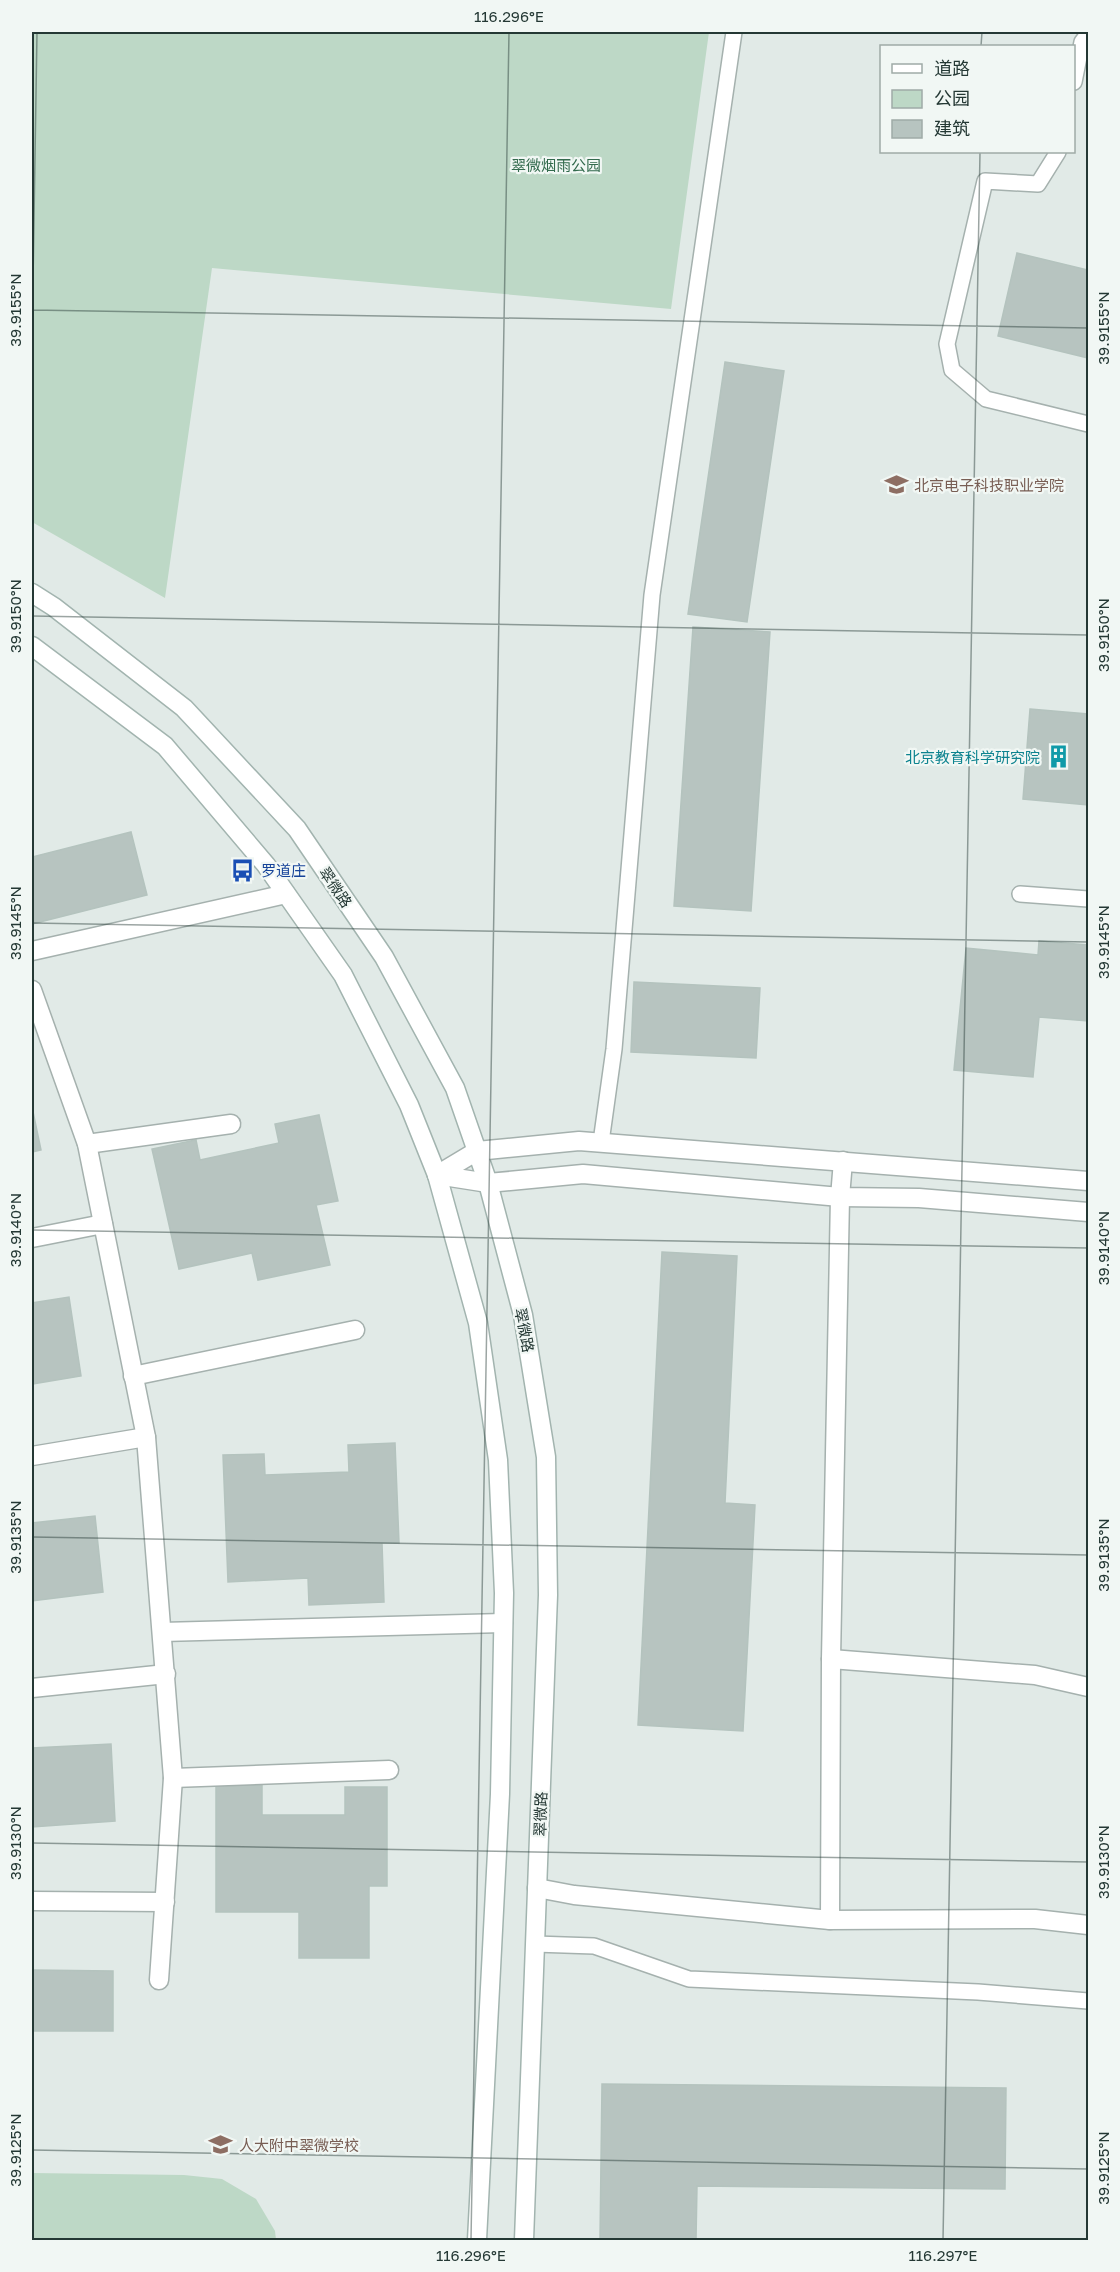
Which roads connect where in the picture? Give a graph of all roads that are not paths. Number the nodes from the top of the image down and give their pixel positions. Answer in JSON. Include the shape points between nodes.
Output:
{"nodes":[{"id":1,"x":734,"y":32,"type":"edge"},
{"id":2,"x":1089,"y":34,"type":"edge"},
{"id":3,"x":1075,"y":77,"type":"edge"},
{"id":4,"x":1057,"y":153,"type":"edge"},
{"id":5,"x":1089,"y":424,"type":"edge"},
{"id":6,"x":32,"y":593,"type":"edge"},
{"id":7,"x":32,"y":646,"type":"edge"},
{"id":8,"x":286,"y":894,"type":"junction"},
{"id":9,"x":1020,"y":894,"type":"dead end"},
{"id":10,"x":1089,"y":899,"type":"edge"},
{"id":11,"x":32,"y":951,"type":"edge"},
{"id":12,"x":32,"y":990,"type":"edge"},
{"id":13,"x":231,"y":1124,"type":"dead end"},
{"id":14,"x":602,"y":1142,"type":"junction"},
{"id":15,"x":87,"y":1144,"type":"junction"},
{"id":16,"x":477,"y":1151,"type":"junction"},
{"id":17,"x":843,"y":1161,"type":"junction"},
{"id":18,"x":437,"y":1175,"type":"junction"},
{"id":19,"x":1089,"y":1181,"type":"edge"},
{"id":20,"x":488,"y":1183,"type":"junction"},
{"id":21,"x":840,"y":1197,"type":"junction"},
{"id":22,"x":1089,"y":1212,"type":"edge"},
{"id":23,"x":103,"y":1224,"type":"junction"},
{"id":24,"x":32,"y":1238,"type":"edge"},
{"id":25,"x":355,"y":1330,"type":"dead end"},
{"id":26,"x":134,"y":1376,"type":"junction"},
{"id":27,"x":146,"y":1437,"type":"junction"},
{"id":28,"x":32,"y":1456,"type":"edge"},
{"id":29,"x":503,"y":1623,"type":"junction"},
{"id":30,"x":162,"y":1632,"type":"junction"},
{"id":31,"x":831,"y":1659,"type":"junction"},
{"id":32,"x":166,"y":1674,"type":"junction"},
{"id":33,"x":1089,"y":1687,"type":"edge"},
{"id":34,"x":32,"y":1688,"type":"edge"},
{"id":35,"x":389,"y":1770,"type":"dead end"},
{"id":36,"x":173,"y":1778,"type":"junction"},
{"id":37,"x":537,"y":1888,"type":"junction"},
{"id":38,"x":32,"y":1901,"type":"edge"},
{"id":39,"x":165,"y":1902,"type":"junction"},
{"id":40,"x":830,"y":1920,"type":"junction"},
{"id":41,"x":1089,"y":1925,"type":"edge"},
{"id":42,"x":535,"y":1944,"type":"junction"},
{"id":43,"x":159,"y":1980,"type":"dead end"},
{"id":44,"x":1089,"y":2001,"type":"edge"},
{"id":45,"x":477,"y":2241,"type":"edge"},
{"id":46,"x":524,"y":2241,"type":"edge"}],
"edges":[{"from":1,"to":14,"type":"lane","via":[[652,595],[614,1049]]},
{"from":2,"to":3,"type":"lane","via":[[1082,42]]},
{"from":4,"to":5,"type":"lane","via":[[1038,184],[985,181],[946,344],[952,370],[986,399]]},
{"from":6,"to":16,"type":"street","name":"翠微路","via":[[184,708],[297,829],[384,957],[454,1088]]},
{"from":7,"to":8,"type":"street","via":[[165,746]]},
{"from":8,"to":11,"type":"street"},
{"from":8,"to":18,"type":"street","via":[[343,975],[409,1105]]},
{"from":9,"to":10,"type":"lane"},
{"from":12,"to":15,"type":"street"},
{"from":13,"to":15,"type":"street"},
{"from":14,"to":16,"type":"street"},
{"from":14,"to":17,"type":"street"},
{"from":15,"to":23,"type":"street"},
{"from":16,"to":18,"type":"street"},
{"from":16,"to":20,"type":"street","name":"翠微路"},
{"from":17,"to":19,"type":"street"},
{"from":17,"to":21,"type":"street"},
{"from":18,"to":20,"type":"street"},
{"from":18,"to":29,"type":"street","via":[[478,1323],[498,1460]]},
{"from":20,"to":21,"type":"street","via":[[583,1174]]},
{"from":20,"to":37,"type":"street","name":"翠微路","via":[[523,1315],[546,1457],[548,1595]]},
{"from":21,"to":22,"type":"street","via":[[919,1198]]},
{"from":21,"to":31,"type":"street"},
{"from":23,"to":24,"type":"street"},
{"from":23,"to":26,"type":"street"},
{"from":25,"to":26,"type":"street"},
{"from":26,"to":27,"type":"street"},
{"from":27,"to":28,"type":"street"},
{"from":27,"to":30,"type":"street"},
{"from":29,"to":30,"type":"street"},
{"from":29,"to":45,"type":"street","via":[[500,1794]]},
{"from":30,"to":32,"type":"street"},
{"from":31,"to":33,"type":"street","via":[[1035,1675]]},
{"from":31,"to":40,"type":"street"},
{"from":32,"to":34,"type":"street"},
{"from":32,"to":36,"type":"street"},
{"from":35,"to":36,"type":"street"},
{"from":36,"to":39,"type":"street"},
{"from":37,"to":40,"type":"street"},
{"from":37,"to":42,"type":"street","name":"翠微路"},
{"from":38,"to":39,"type":"street"},
{"from":39,"to":43,"type":"street"},
{"from":40,"to":41,"type":"street","via":[[1035,1918]]},
{"from":42,"to":44,"type":"lane","via":[[594,1946],[689,1979]]},
{"from":42,"to":46,"type":"street","name":"翠微路"}]}
